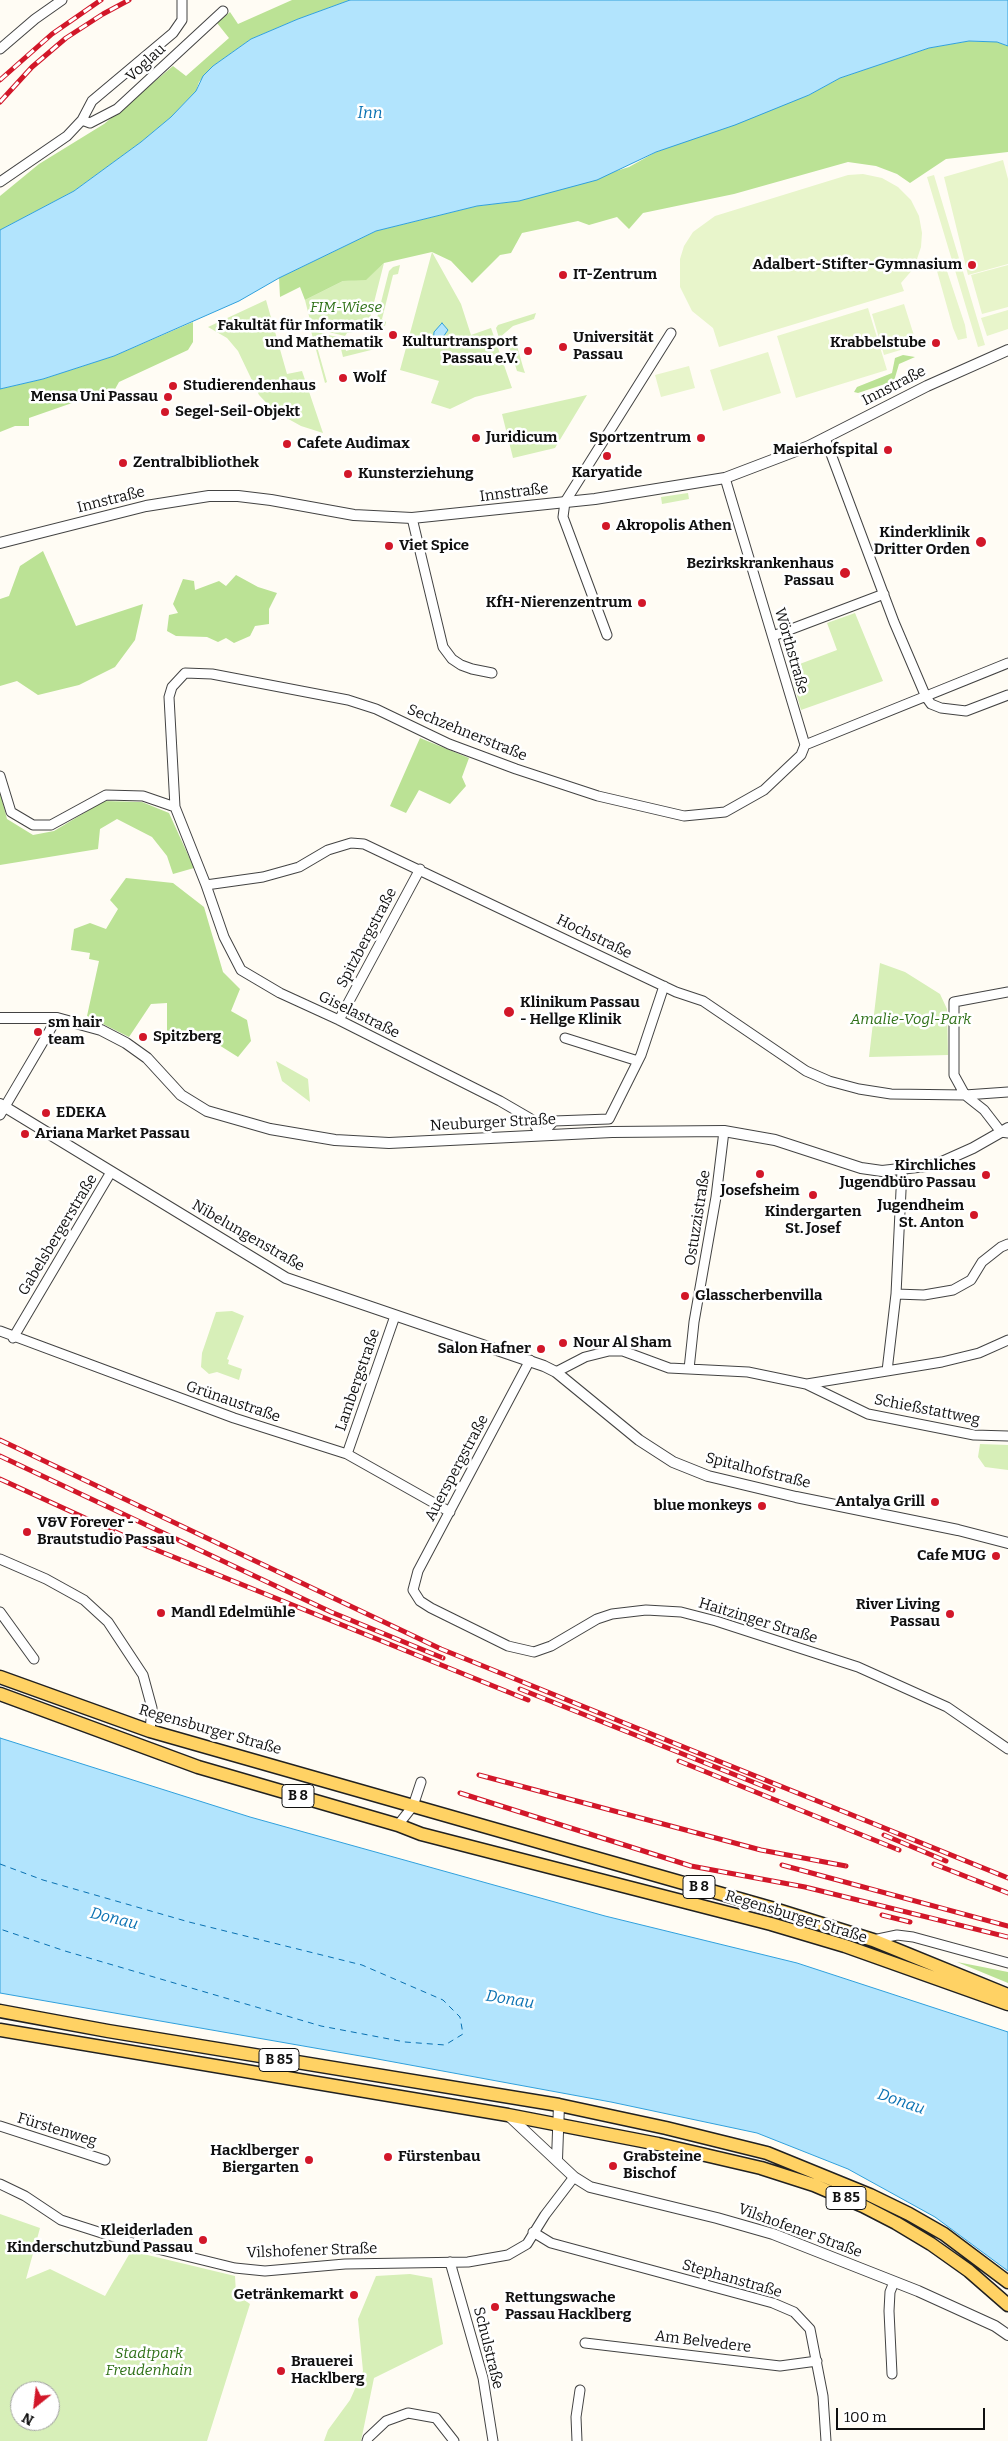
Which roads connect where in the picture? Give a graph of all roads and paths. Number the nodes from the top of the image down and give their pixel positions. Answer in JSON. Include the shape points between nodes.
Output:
{"nodes":[{"id":1,"x":62,"y":0,"type":"edge"},
{"id":2,"x":182,"y":0,"type":"edge"},
{"id":3,"x":223,"y":11,"type":"dead end"},
{"id":4,"x":0,"y":50,"type":"edge"},
{"id":5,"x":82,"y":120,"type":"junction"},
{"id":6,"x":0,"y":182,"type":"edge"},
{"id":7,"x":671,"y":334,"type":"dead end"},
{"id":8,"x":1008,"y":350,"type":"edge"},
{"id":9,"x":825,"y":438,"type":"junction"},
{"id":10,"x":725,"y":478,"type":"junction"},
{"id":11,"x":565,"y":502,"type":"junction"},
{"id":12,"x":412,"y":518,"type":"junction"},
{"id":13,"x":0,"y":543,"type":"edge"},
{"id":14,"x":884,"y":594,"type":"junction"},
{"id":15,"x":608,"y":635,"type":"dead end"},
{"id":16,"x":774,"y":636,"type":"junction"},
{"id":17,"x":1008,"y":663,"type":"edge"},
{"id":18,"x":492,"y":673,"type":"dead end"},
{"id":19,"x":1008,"y":696,"type":"edge"},
{"id":20,"x":926,"y":697,"type":"junction"},
{"id":21,"x":805,"y":745,"type":"junction"},
{"id":22,"x":0,"y":776,"type":"edge"},
{"id":23,"x":176,"y":807,"type":"junction"},
{"id":24,"x":420,"y":869,"type":"junction"},
{"id":25,"x":206,"y":885,"type":"junction"},
{"id":26,"x":664,"y":986,"type":"junction"},
{"id":27,"x":1008,"y":992,"type":"edge"},
{"id":28,"x":0,"y":1018,"type":"edge"},
{"id":29,"x":57,"y":1018,"type":"junction"},
{"id":30,"x":339,"y":1020,"type":"junction"},
{"id":31,"x":565,"y":1038,"type":"dead end"},
{"id":32,"x":638,"y":1061,"type":"junction"},
{"id":33,"x":1008,"y":1092,"type":"edge"},
{"id":34,"x":965,"y":1095,"type":"junction"},
{"id":35,"x":2,"y":1109,"type":"edge"},
{"id":36,"x":724,"y":1131,"type":"junction"},
{"id":37,"x":1006,"y":1131,"type":"edge"},
{"id":38,"x":541,"y":1135,"type":"junction"},
{"id":39,"x":902,"y":1170,"type":"junction"},
{"id":40,"x":111,"y":1172,"type":"junction"},
{"id":41,"x":1008,"y":1244,"type":"edge"},
{"id":42,"x":896,"y":1294,"type":"junction"},
{"id":43,"x":395,"y":1316,"type":"junction"},
{"id":44,"x":0,"y":1331,"type":"edge"},
{"id":45,"x":13,"y":1338,"type":"junction"},
{"id":46,"x":1008,"y":1340,"type":"edge"},
{"id":47,"x":530,"y":1360,"type":"junction"},
{"id":48,"x":689,"y":1369,"type":"junction"},
{"id":49,"x":887,"y":1371,"type":"junction"},
{"id":50,"x":556,"y":1372,"type":"junction"},
{"id":51,"x":806,"y":1384,"type":"junction"},
{"id":52,"x":1008,"y":1436,"type":"edge"},
{"id":53,"x":347,"y":1454,"type":"junction"},
{"id":54,"x":450,"y":1512,"type":"junction"},
{"id":55,"x":1008,"y":1544,"type":"edge"},
{"id":56,"x":0,"y":1559,"type":"edge"},
{"id":57,"x":413,"y":1590,"type":"joint"},
{"id":58,"x":0,"y":1612,"type":"edge"},
{"id":59,"x":34,"y":1659,"type":"dead end"},
{"id":60,"x":0,"y":1677,"type":"edge"},
{"id":61,"x":0,"y":1694,"type":"edge"},
{"id":62,"x":150,"y":1731,"type":"junction"},
{"id":63,"x":146,"y":1747,"type":"junction"},
{"id":64,"x":1008,"y":1749,"type":"edge"},
{"id":65,"x":422,"y":1782,"type":"dead end"},
{"id":66,"x":413,"y":1806,"type":"junction"},
{"id":67,"x":398,"y":1825,"type":"junction"},
{"id":68,"x":873,"y":1940,"type":"junction"},
{"id":69,"x":845,"y":1946,"type":"junction"},
{"id":70,"x":1008,"y":1963,"type":"edge"},
{"id":71,"x":1008,"y":1994,"type":"edge"},
{"id":72,"x":1008,"y":2004,"type":"edge"},
{"id":73,"x":0,"y":2010,"type":"edge"},
{"id":74,"x":0,"y":2030,"type":"edge"},
{"id":75,"x":559,"y":2105,"type":"junction"},
{"id":76,"x":508,"y":2116,"type":"junction"},
{"id":77,"x":0,"y":2126,"type":"edge"},
{"id":78,"x":558,"y":2126,"type":"junction"},
{"id":79,"x":557,"y":2159,"type":"junction"},
{"id":80,"x":105,"y":2160,"type":"dead end"},
{"id":81,"x":574,"y":2177,"type":"junction"},
{"id":82,"x":0,"y":2184,"type":"edge"},
{"id":83,"x":533,"y":2232,"type":"junction"},
{"id":84,"x":450,"y":2262,"type":"junction"},
{"id":85,"x":894,"y":2282,"type":"junction"},
{"id":86,"x":1008,"y":2282,"type":"edge"},
{"id":87,"x":1008,"y":2305,"type":"edge"},
{"id":88,"x":1008,"y":2335,"type":"edge"},
{"id":89,"x":585,"y":2343,"type":"dead end"},
{"id":90,"x":817,"y":2360,"type":"junction"},
{"id":91,"x":892,"y":2374,"type":"dead end"},
{"id":92,"x":580,"y":2390,"type":"dead end"},
{"id":93,"x":367,"y":2441,"type":"edge"},
{"id":94,"x":454,"y":2441,"type":"edge"},
{"id":95,"x":493,"y":2441,"type":"edge"},
{"id":96,"x":577,"y":2441,"type":"edge"},
{"id":97,"x":826,"y":2441,"type":"edge"}],
"edges":[{"from":1,"to":4,"type":"street"},
{"from":2,"to":5,"type":"street","name":"Voglau","via":[[182,20],[173,33],[92,101]]},
{"from":3,"to":5,"type":"street","name":"Voglau","via":[[117,109],[90,123]]},
{"from":5,"to":6,"type":"street","name":"Voglau","via":[[67,136]]},
{"from":7,"to":11,"type":"street"},
{"from":8,"to":9,"type":"street","name":"Innstraße","via":[[927,386]]},
{"from":9,"to":10,"type":"street","name":"Innstraße","via":[[782,458]]},
{"from":9,"to":14,"type":"street"},
{"from":10,"to":11,"type":"street","name":"Innstraße"},
{"from":10,"to":16,"type":"street","name":"Wörthstraße"},
{"from":11,"to":12,"type":"street","name":"Innstraße"},
{"from":11,"to":15,"type":"street","via":[[563,516]]},
{"from":12,"to":13,"type":"street","name":"Innstraße","via":[[354,515],[270,500],[209,496],[146,506]]},
{"from":12,"to":18,"type":"street","via":[[443,647],[461,665]]},
{"from":14,"to":16,"type":"street"},
{"from":14,"to":20,"type":"street"},
{"from":16,"to":21,"type":"street","name":"Wörthstraße"},
{"from":17,"to":20,"type":"street"},
{"from":19,"to":20,"type":"street","via":[[966,711],[941,708],[931,704]]},
{"from":20,"to":21,"type":"street"},
{"from":21,"to":23,"type":"street","name":"Sechzehnerstraße","via":[[801,755],[764,790],[725,812],[684,816],[598,796],[516,769],[348,700],[212,674],[185,673],[169,697]]},
{"from":22,"to":23,"type":"street","via":[[11,812],[33,825],[51,824],[106,795],[143,796]]},
{"from":23,"to":25,"type":"street","name":"Sechzehnerstraße"},
{"from":24,"to":25,"type":"street","name":"Hochstraße","via":[[364,844],[351,843],[328,850],[290,870]]},
{"from":24,"to":26,"type":"street","name":"Hochstraße"},
{"from":24,"to":30,"type":"street","name":"Spitzbergstraße"},
{"from":25,"to":30,"type":"street","name":"Giselastraße","via":[[224,937],[241,970],[280,993]]},
{"from":26,"to":32,"type":"street"},
{"from":26,"to":34,"type":"street","name":"Hochstraße","via":[[703,1001],[806,1070],[829,1081],[891,1094]]},
{"from":27,"to":34,"type":"street","via":[[954,1002],[954,1076]]},
{"from":28,"to":29,"type":"street","name":"Neuburger Straße"},
{"from":29,"to":35,"type":"street"},
{"from":29,"to":38,"type":"street","name":"Neuburger Straße","via":[[101,1030],[126,1043],[147,1058],[193,1104],[270,1129],[335,1140],[389,1143]]},
{"from":30,"to":38,"type":"street","name":"Giselastraße","via":[[500,1101],[531,1119]]},
{"from":31,"to":32,"type":"street"},
{"from":32,"to":38,"type":"street","via":[[609,1119],[554,1121]]},
{"from":33,"to":34,"type":"street","name":"Hochstraße"},
{"from":34,"to":37,"type":"street"},
{"from":35,"to":40,"type":"street","name":"Nibelungenstraße"},
{"from":36,"to":38,"type":"street","name":"Neuburger Straße"},
{"from":36,"to":39,"type":"street","name":"Neuburger Straße","via":[[775,1140],[861,1168]]},
{"from":36,"to":48,"type":"street","name":"Ostuzzistraße"},
{"from":37,"to":39,"type":"street","name":"Neuburger Straße","via":[[935,1165]]},
{"from":39,"to":42,"type":"street"},
{"from":40,"to":43,"type":"street","name":"Nibelungenstraße","via":[[286,1278]]},
{"from":40,"to":45,"type":"street","name":"Gabelsbergerstraße"},
{"from":41,"to":42,"type":"street","via":[[982,1262],[972,1280],[953,1290],[924,1295]]},
{"from":42,"to":49,"type":"street"},
{"from":43,"to":47,"type":"street","name":"Nibelungenstraße"},
{"from":43,"to":53,"type":"street","name":"Lambergstraße"},
{"from":44,"to":45,"type":"street","name":"Grünaustraße"},
{"from":45,"to":53,"type":"street","name":"Grünaustraße","via":[[234,1418]]},
{"from":46,"to":49,"type":"street","via":[[979,1353]]},
{"from":47,"to":50,"type":"street","name":"Spitalhofstraße"},
{"from":47,"to":54,"type":"street","name":"Auerspergstraße"},
{"from":48,"to":50,"type":"street","name":"Schießstattweg","via":[[669,1368],[622,1351],[609,1351],[585,1357]]},
{"from":48,"to":51,"type":"street","name":"Schießstattweg","via":[[748,1372]]},
{"from":49,"to":51,"type":"street"},
{"from":50,"to":55,"type":"street","name":"Spitalhofstraße","via":[[639,1440],[708,1476],[958,1530]]},
{"from":51,"to":52,"type":"street","name":"Schießstattweg","via":[[868,1414],[974,1435]]},
{"from":53,"to":54,"type":"street","name":"Grünaustraße"},
{"from":54,"to":57,"type":"street","name":"Auerspergstraße","via":[[418,1571]]},
{"from":56,"to":62,"type":"street","via":[[84,1600],[108,1622],[143,1675],[152,1708]]},
{"from":57,"to":64,"type":"street","name":"Haitzinger Straße","via":[[420,1601],[431,1608],[508,1646],[534,1652],[612,1614],[646,1610],[681,1612],[716,1621],[858,1667],[948,1707]]},
{"from":58,"to":59,"type":"street"},
{"from":60,"to":62,"type":"main road","name":"Regensburger Straße","number":"B 8"},
{"from":61,"to":63,"type":"main road","name":"Regensburger Straße","number":"B 8"},
{"from":62,"to":63,"type":"main road"},
{"from":62,"to":66,"type":"main road","name":"Regensburger Straße","number":"B 8"},
{"from":63,"to":67,"type":"main road","name":"Regensburger Straße","number":"B 8","via":[[198,1767]]},
{"from":65,"to":66,"type":"street"},
{"from":66,"to":67,"type":"street"},
{"from":66,"to":68,"type":"main road","name":"Regensburger Straße","number":"B 8"},
{"from":67,"to":69,"type":"main road","name":"Regensburger Straße","number":"B 8","via":[[421,1834]]},
{"from":68,"to":69,"type":"main road","number":"B 8"},
{"from":68,"to":70,"type":"street","via":[[897,1935]]},
{"from":68,"to":71,"type":"main road","name":"Regensburger Straße","number":"B 8"},
{"from":69,"to":72,"type":"main road","name":"Regensburger Straße","number":"B 8"},
{"from":73,"to":75,"type":"main road","number":"B 85","via":[[108,2031]]},
{"from":74,"to":76,"type":"main road","number":"B 85"},
{"from":75,"to":78,"type":"street"},
{"from":75,"to":86,"type":"main road","number":"B 85","via":[[767,2153],[821,2173],[870,2194],[944,2234]]},
{"from":76,"to":78,"type":"main road","number":"B 85"},
{"from":76,"to":79,"type":"street","name":"Vilshofener Straße"},
{"from":77,"to":80,"type":"street","name":"Fürstenweg"},
{"from":78,"to":79,"type":"street"},
{"from":78,"to":87,"type":"main road","number":"B 85","via":[[743,2163],[814,2185],[863,2206],[931,2244]]},
{"from":79,"to":81,"type":"street","name":"Vilshofener Straße"},
{"from":81,"to":83,"type":"street","name":"Vilshofener Straße"},
{"from":81,"to":85,"type":"street","name":"Vilshofener Straße","via":[[605,2192],[773,2234]]},
{"from":82,"to":84,"type":"street","name":"Vilshofener Straße","via":[[61,2220],[133,2243],[235,2268],[265,2271],[345,2264]]},
{"from":83,"to":84,"type":"street","name":"Vilshofener Straße","via":[[526,2244],[508,2255],[489,2260]]},
{"from":83,"to":90,"type":"street","name":"Stephanstraße","via":[[551,2243],[773,2303],[794,2312],[810,2329]]},
{"from":84,"to":95,"type":"street","name":"Schulstraße","via":[[483,2378]]},
{"from":85,"to":88,"type":"street","name":"Vilshofener Straße","via":[[965,2312]]},
{"from":85,"to":91,"type":"street","via":[[889,2311]]},
{"from":89,"to":90,"type":"street","name":"Am Belvedere","via":[[780,2366]]},
{"from":90,"to":97,"type":"street","name":"Stephanstraße"},
{"from":92,"to":96,"type":"street"},
{"from":93,"to":94,"type":"street","via":[[386,2422],[408,2413],[436,2418]]}]}
